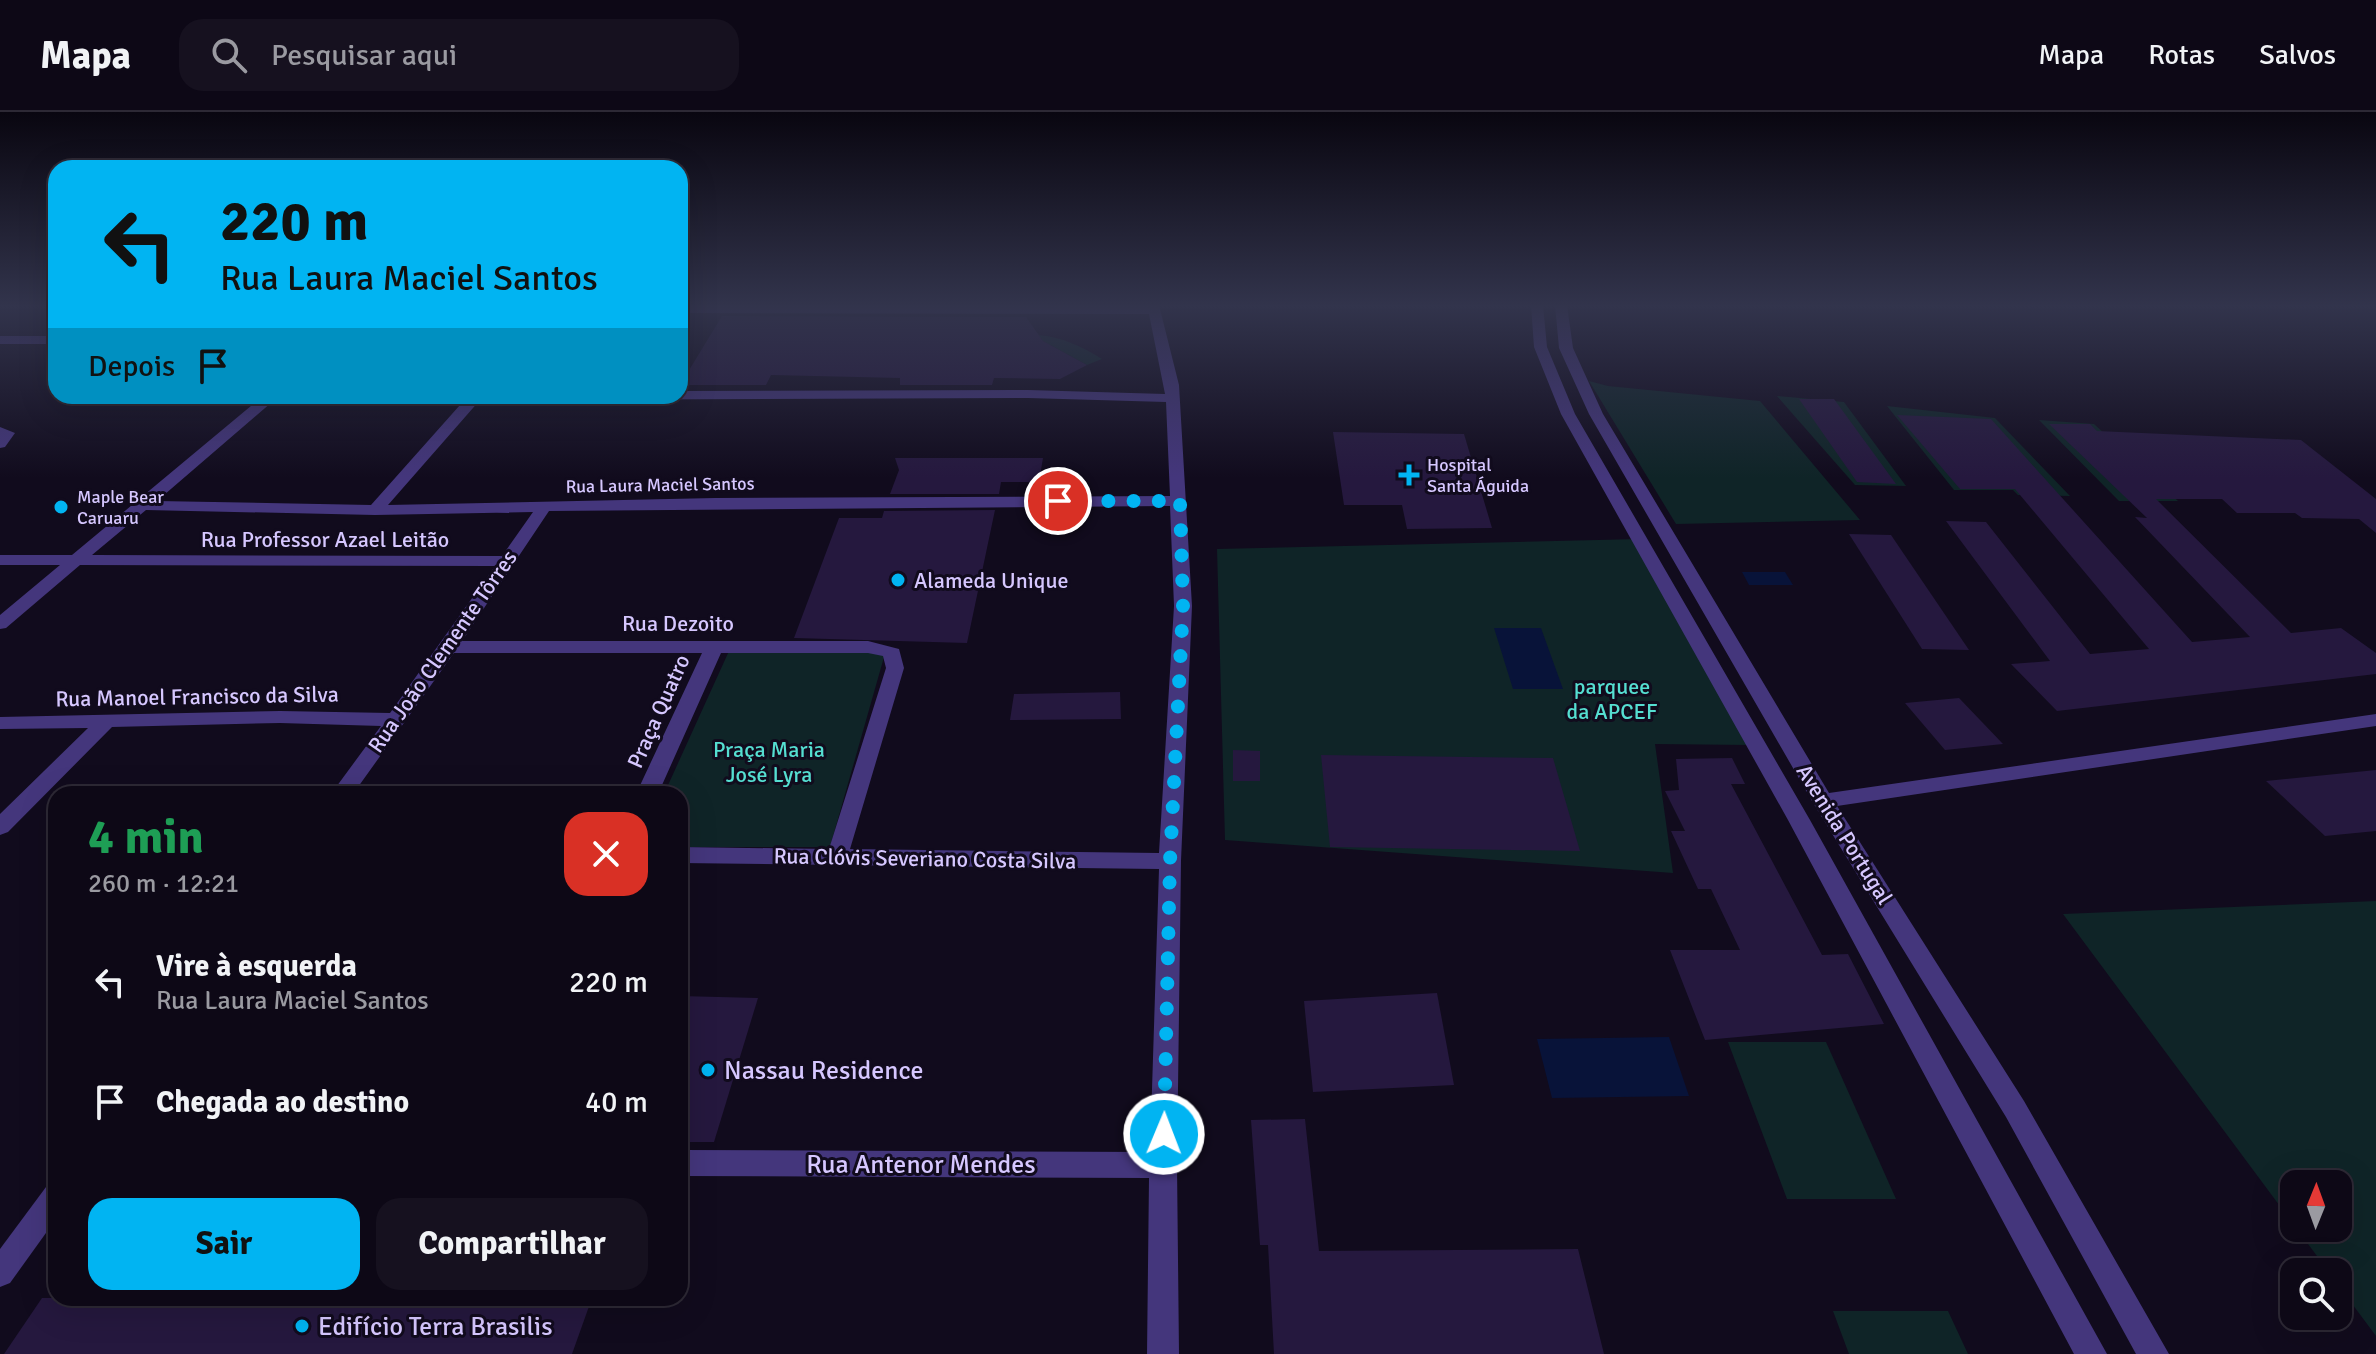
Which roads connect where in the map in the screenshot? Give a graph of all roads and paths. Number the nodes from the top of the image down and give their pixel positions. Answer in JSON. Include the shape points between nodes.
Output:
{"nodes":[{"id":1,"x":1168,"y":363,"type":"edge"},
{"id":2,"x":1546,"y":363,"type":"edge"},
{"id":3,"x":1573,"y":363,"type":"edge"},
{"id":4,"x":688,"y":396,"type":"edge"},
{"id":5,"x":1173,"y":398,"type":"junction"},
{"id":6,"x":262,"y":404,"type":"edge"},
{"id":7,"x":469,"y":404,"type":"edge"},
{"id":8,"x":0,"y":431,"type":"edge"},
{"id":9,"x":0,"y":444,"type":"edge"},
{"id":10,"x":1180,"y":501,"type":"junction"},
{"id":11,"x":142,"y":505,"type":"junction"},
{"id":12,"x":543,"y":508,"type":"junction"},
{"id":13,"x":375,"y":510,"type":"junction"},
{"id":14,"x":0,"y":560,"type":"edge"},
{"id":15,"x":77,"y":561,"type":"junction"},
{"id":16,"x":506,"y":561,"type":"junction"},
{"id":17,"x":0,"y":624,"type":"edge"},
{"id":18,"x":449,"y":647,"type":"junction"},
{"id":19,"x":714,"y":647,"type":"junction"},
{"id":20,"x":394,"y":720,"type":"junction"},
{"id":21,"x":2376,"y":720,"type":"edge"},
{"id":22,"x":105,"y":722,"type":"junction"},
{"id":23,"x":0,"y":723,"type":"edge"},
{"id":24,"x":348,"y":786,"type":"edge"},
{"id":25,"x":651,"y":786,"type":"edge"},
{"id":26,"x":1823,"y":801,"type":"junction"},
{"id":27,"x":0,"y":827,"type":"edge"},
{"id":28,"x":688,"y":855,"type":"edge"},
{"id":29,"x":837,"y":857,"type":"junction"},
{"id":30,"x":1170,"y":861,"type":"junction"},
{"id":31,"x":688,"y":1163,"type":"edge"},
{"id":32,"x":1163,"y":1165,"type":"junction"},
{"id":33,"x":48,"y":1207,"type":"edge"},
{"id":34,"x":0,"y":1273,"type":"edge"},
{"id":35,"x":1163,"y":1354,"type":"edge"},
{"id":36,"x":2091,"y":1354,"type":"edge"},
{"id":37,"x":2153,"y":1354,"type":"edge"}],
"edges":[{"from":1,"to":5,"type":"street"},
{"from":2,"to":36,"type":"street","name":"Avenida Portugal","via":[[1568,414],[1799,820]]},
{"from":3,"to":26,"type":"street","name":"Avenida Portugal","via":[[1596,414]]},
{"from":4,"to":5,"type":"street"},
{"from":5,"to":10,"type":"street"},
{"from":6,"to":11,"type":"street"},
{"from":7,"to":13,"type":"street"},
{"from":8,"to":9,"type":"street","via":[[8,433]]},
{"from":10,"to":12,"type":"street","name":"Rua Laura Maciel Santos"},
{"from":10,"to":30,"type":"street","via":[[1183,606]]},
{"from":11,"to":13,"type":"street","name":"Rua Laura Maciel Santos"},
{"from":11,"to":15,"type":"street"},
{"from":12,"to":13,"type":"street","name":"Rua Laura Maciel Santos"},
{"from":12,"to":16,"type":"street","name":"Rua João Clemente Tôrres"},
{"from":14,"to":15,"type":"street","name":"Rua Professor Azael Leitão"},
{"from":15,"to":16,"type":"street","name":"Rua Professor Azael Leitão"},
{"from":15,"to":17,"type":"street"},
{"from":16,"to":18,"type":"street","name":"Rua João Clemente Tôrres"},
{"from":18,"to":19,"type":"street","name":"Rua Dezoito"},
{"from":18,"to":20,"type":"street","name":"Rua João Clemente Tôrres"},
{"from":19,"to":25,"type":"street","name":"Praça Quatro"},
{"from":19,"to":29,"type":"street","name":"Rua Dezoito","via":[[883,648],[892,653],[895,668]]},
{"from":20,"to":22,"type":"street","name":"Rua Manoel Francisco da Silva"},
{"from":20,"to":24,"type":"street","name":"Rua João Clemente Tôrres"},
{"from":21,"to":26,"type":"street"},
{"from":22,"to":23,"type":"street","name":"Rua Manoel Francisco da Silva"},
{"from":22,"to":27,"type":"street"},
{"from":26,"to":37,"type":"street","name":"Avenida Portugal","via":[[2015,1109]]},
{"from":28,"to":29,"type":"street","name":"Rua Clóvis Severiano Costa Silva"},
{"from":29,"to":30,"type":"street","name":"Rua Clóvis Severiano Costa Silva"},
{"from":30,"to":32,"type":"street"},
{"from":31,"to":32,"type":"street","name":"Rua Antenor Mendes"},
{"from":32,"to":35,"type":"street"},
{"from":33,"to":34,"type":"street"}]}
